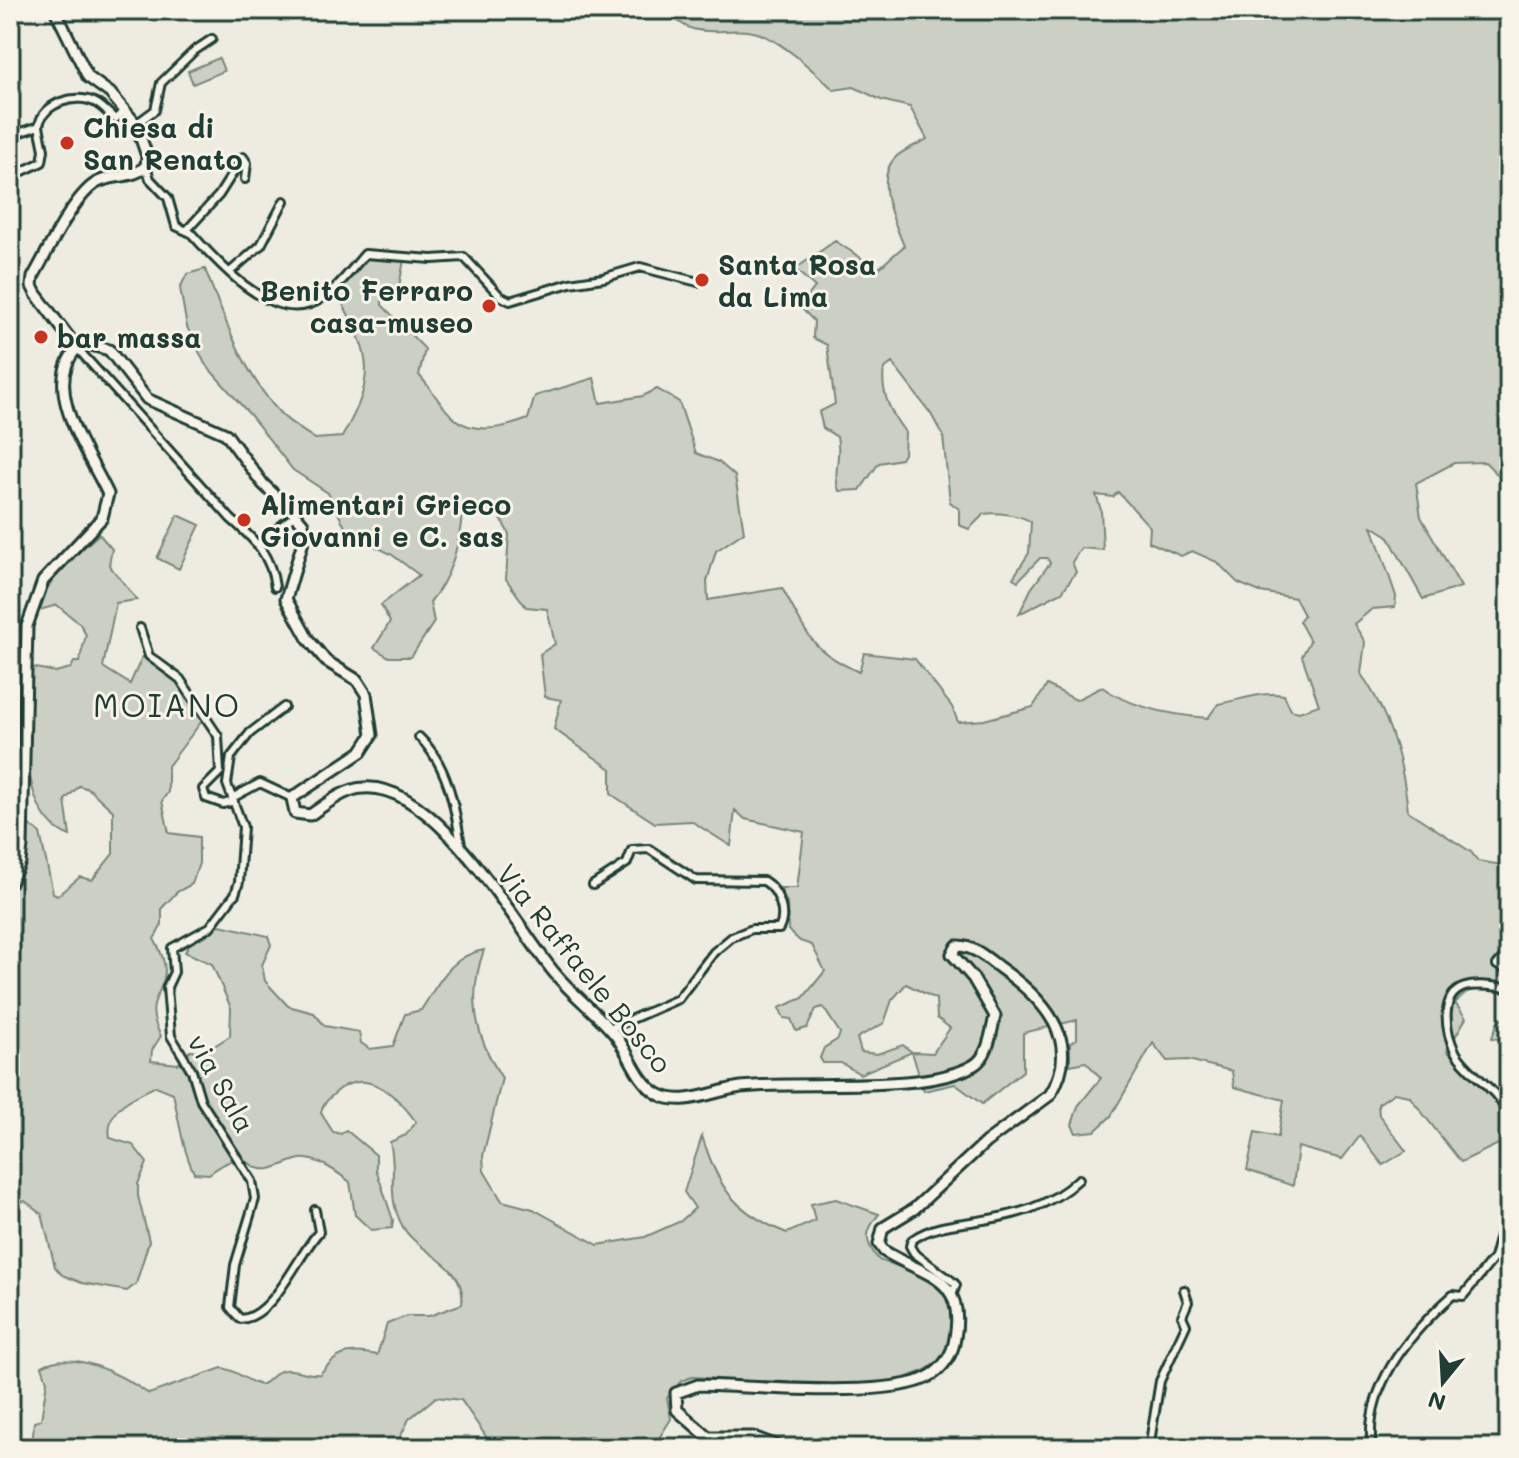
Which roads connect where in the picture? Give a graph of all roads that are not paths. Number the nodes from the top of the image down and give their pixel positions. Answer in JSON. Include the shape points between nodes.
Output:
{"nodes":[{"id":1,"x":55,"y":10,"type":"edge"},
{"id":2,"x":212,"y":39,"type":"dead end"},
{"id":3,"x":126,"y":111,"type":"junction"},
{"id":4,"x":136,"y":124,"type":"junction"},
{"id":5,"x":39,"y":126,"type":"junction"},
{"id":6,"x":10,"y":136,"type":"edge"},
{"id":7,"x":146,"y":166,"type":"junction"},
{"id":8,"x":10,"y":177,"type":"edge"},
{"id":9,"x":245,"y":179,"type":"dead end"},
{"id":10,"x":284,"y":201,"type":"dead end"},
{"id":11,"x":187,"y":230,"type":"junction"},
{"id":12,"x":231,"y":271,"type":"junction"},
{"id":13,"x":698,"y":282,"type":"dead end"},
{"id":14,"x":77,"y":348,"type":"junction"},
{"id":15,"x":295,"y":515,"type":"junction"},
{"id":16,"x":259,"y":543,"type":"junction"},
{"id":17,"x":275,"y":587,"type":"dead end"},
{"id":18,"x":140,"y":628,"type":"dead end"},
{"id":19,"x":284,"y":707,"type":"dead end"},
{"id":20,"x":419,"y":737,"type":"dead end"},
{"id":21,"x":292,"y":798,"type":"junction"},
{"id":22,"x":233,"y":800,"type":"junction"},
{"id":23,"x":461,"y":845,"type":"junction"},
{"id":24,"x":10,"y":883,"type":"edge"},
{"id":25,"x":593,"y":885,"type":"dead end"},
{"id":26,"x":1509,"y":951,"type":"edge"},
{"id":27,"x":1509,"y":971,"type":"edge"},
{"id":28,"x":1509,"y":988,"type":"edge"},
{"id":29,"x":609,"y":1029,"type":"junction"},
{"id":30,"x":1509,"y":1114,"type":"edge"},
{"id":31,"x":1079,"y":1179,"type":"dead end"},
{"id":32,"x":315,"y":1210,"type":"dead end"},
{"id":33,"x":1509,"y":1225,"type":"edge"},
{"id":34,"x":1184,"y":1290,"type":"dead end"},
{"id":35,"x":953,"y":1293,"type":"junction"},
{"id":36,"x":783,"y":1448,"type":"edge"},
{"id":37,"x":1149,"y":1448,"type":"edge"},
{"id":38,"x":1372,"y":1448,"type":"edge"}],
"edges":[{"from":1,"to":3,"type":"street","via":[[88,77]]},
{"from":2,"to":4,"type":"street","via":[[161,83],[155,110]]},
{"from":3,"to":4,"type":"street"},
{"from":3,"to":5,"type":"street","via":[[115,119],[90,100],[64,101],[48,109]]},
{"from":4,"to":7,"type":"street"},
{"from":5,"to":6,"type":"street"},
{"from":5,"to":8,"type":"street","via":[[42,162]]},
{"from":7,"to":11,"type":"street","via":[[150,179],[168,198],[176,226]]},
{"from":7,"to":14,"type":"street","via":[[93,186],[33,277],[36,294]]},
{"from":9,"to":11,"type":"street","via":[[243,157],[219,195]]},
{"from":10,"to":12,"type":"street","via":[[261,245]]},
{"from":11,"to":12,"type":"street"},
{"from":12,"to":13,"type":"street","via":[[271,302],[296,307],[329,293],[365,254],[464,257],[510,301],[640,267]]},
{"from":14,"to":15,"type":"street","via":[[88,344],[109,350],[147,399],[226,434],[263,484]]},
{"from":14,"to":16,"type":"street","via":[[231,519]]},
{"from":14,"to":24,"type":"street","via":[[64,366],[62,391],[108,494],[107,507],[92,531],[43,581],[27,626],[22,846]]},
{"from":15,"to":16,"type":"street"},
{"from":15,"to":21,"type":"street","via":[[305,535],[286,599],[326,661],[357,680],[366,694],[372,735],[361,752]]},
{"from":16,"to":17,"type":"street"},
{"from":18,"to":22,"type":"street","via":[[149,656],[180,679],[218,736],[220,772],[203,789],[206,798],[223,804]]},
{"from":19,"to":22,"type":"street","via":[[250,733],[231,757],[227,784]]},
{"from":20,"to":23,"type":"street","via":[[432,749],[443,774]]},
{"from":21,"to":22,"type":"street","via":[[260,783]]},
{"from":21,"to":23,"type":"street","name":"Via Raffaele Bosco","via":[[295,813],[310,815],[354,790],[375,788],[411,803]]},
{"from":22,"to":32,"type":"street","name":"via Sala","via":[[243,827],[235,894],[210,927],[172,948],[174,972],[167,987],[171,1036],[192,1071],[201,1101],[252,1181],[255,1199],[230,1307],[236,1316],[251,1317],[287,1280],[319,1232]]},
{"from":23,"to":29,"type":"street","name":"Via Raffaele Bosco","via":[[552,971]]},
{"from":25,"to":29,"type":"street","via":[[627,863],[632,850],[643,848],[696,880],[764,881],[775,891],[782,910],[779,929],[752,929],[732,937],[678,999]]},
{"from":26,"to":27,"type":"street","via":[[1497,965]]},
{"from":28,"to":30,"type":"street","via":[[1463,987],[1450,998],[1446,1014],[1458,1056],[1498,1094]]},
{"from":29,"to":35,"type":"street","name":"Via Raffaele Bosco","via":[[643,1080],[663,1096],[688,1098],[741,1087],[890,1082],[964,1071],[985,1053],[995,1016],[973,978],[955,961],[957,946],[973,950],[1029,989],[1058,1028],[1062,1058],[1056,1085],[880,1235],[884,1251],[944,1282]]},
{"from":31,"to":35,"type":"street","via":[[1042,1207],[939,1227],[912,1240],[914,1253],[956,1285]]},
{"from":33,"to":38,"type":"street","via":[[1502,1228],[1494,1258],[1463,1296],[1453,1295],[1401,1351],[1372,1412]]},
{"from":34,"to":37,"type":"street","via":[[1186,1325],[1160,1381]]},
{"from":35,"to":36,"type":"street","via":[[952,1352],[931,1376],[912,1383],[872,1390],[698,1385],[676,1393],[677,1410],[708,1437],[753,1437]]}]}
